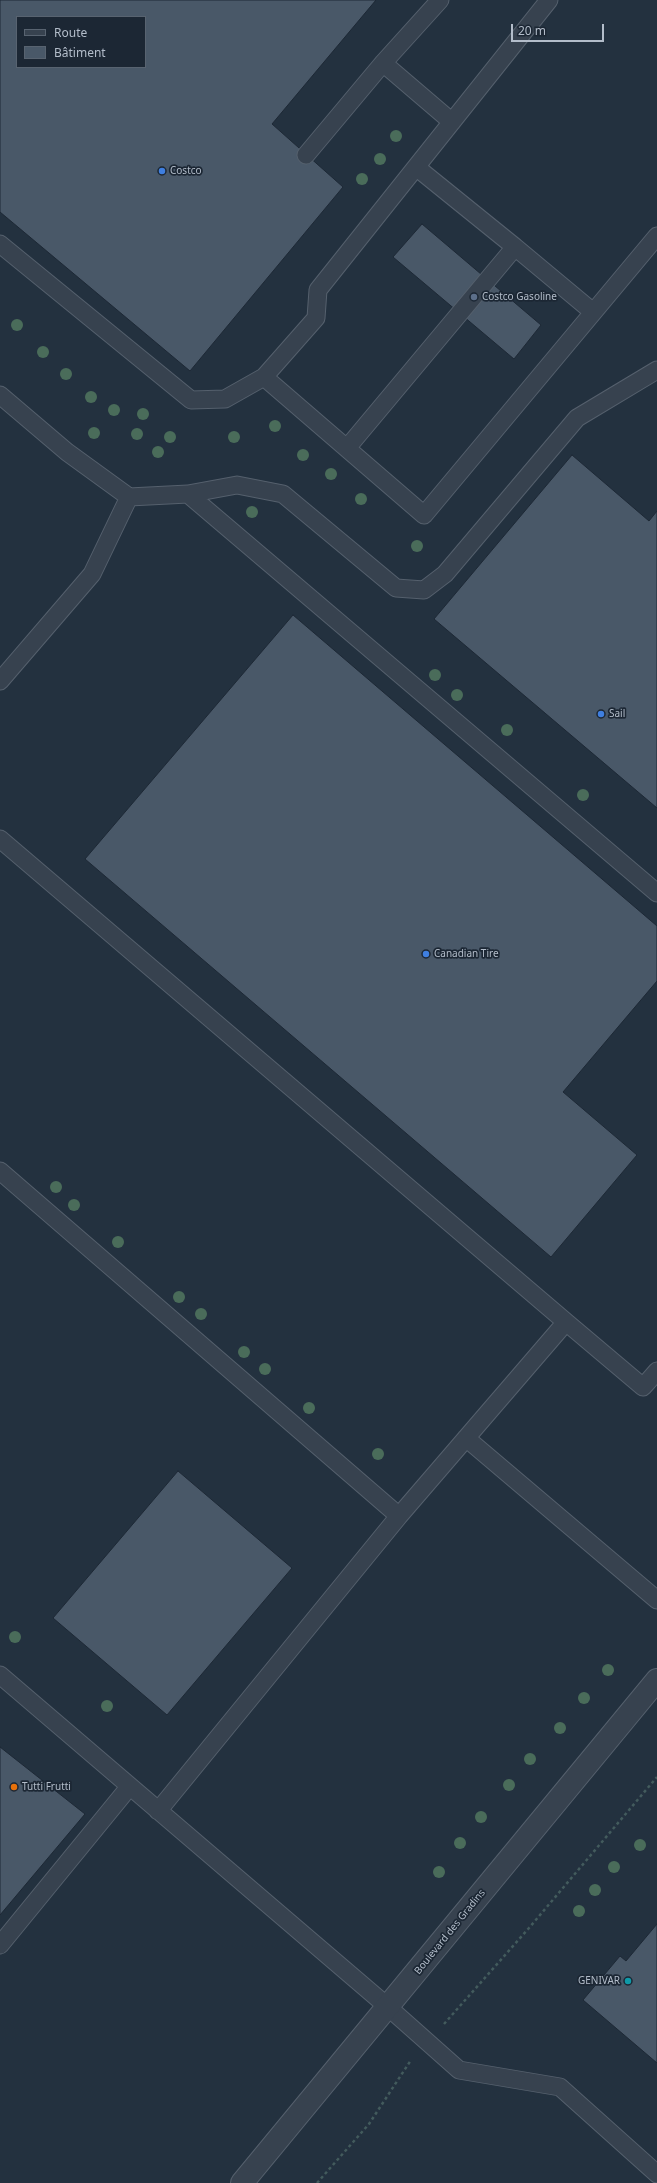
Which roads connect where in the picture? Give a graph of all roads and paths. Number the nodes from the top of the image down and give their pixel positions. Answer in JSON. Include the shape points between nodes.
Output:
{"nodes":[{"id":1,"x":440,"y":0,"type":"edge"},
{"id":2,"x":549,"y":0,"type":"edge"},
{"id":3,"x":383,"y":63,"type":"junction"},
{"id":4,"x":452,"y":122,"type":"junction"},
{"id":5,"x":306,"y":155,"type":"dead end"},
{"id":6,"x":416,"y":167,"type":"junction"},
{"id":7,"x":657,"y":236,"type":"edge"},
{"id":8,"x":0,"y":244,"type":"edge"},
{"id":9,"x":515,"y":247,"type":"junction"},
{"id":10,"x":593,"y":312,"type":"junction"},
{"id":11,"x":657,"y":370,"type":"edge"},
{"id":12,"x":264,"y":377,"type":"junction"},
{"id":13,"x":0,"y":395,"type":"edge"},
{"id":14,"x":347,"y":448,"type":"junction"},
{"id":15,"x":188,"y":494,"type":"junction"},
{"id":16,"x":129,"y":497,"type":"junction"},
{"id":17,"x":0,"y":681,"type":"edge"},
{"id":18,"x":0,"y":839,"type":"edge"},
{"id":19,"x":657,"y":892,"type":"edge"},
{"id":20,"x":0,"y":1171,"type":"edge"},
{"id":21,"x":566,"y":1322,"type":"junction"},
{"id":22,"x":657,"y":1371,"type":"edge"},
{"id":23,"x":466,"y":1438,"type":"junction"},
{"id":24,"x":400,"y":1516,"type":"junction"},
{"id":25,"x":657,"y":1600,"type":"edge"},
{"id":26,"x":0,"y":1675,"type":"edge"},
{"id":27,"x":657,"y":1680,"type":"edge"},
{"id":28,"x":657,"y":1777,"type":"edge"},
{"id":29,"x":130,"y":1786,"type":"junction"},
{"id":30,"x":158,"y":1811,"type":"junction"},
{"id":31,"x":0,"y":1945,"type":"edge"},
{"id":32,"x":388,"y":2007,"type":"junction"},
{"id":33,"x":427,"y":2042,"type":"junction"},
{"id":34,"x":657,"y":2174,"type":"edge"},
{"id":35,"x":242,"y":2183,"type":"edge"},
{"id":36,"x":317,"y":2183,"type":"edge"}],
"edges":[{"from":1,"to":3,"type":"lane"},
{"from":2,"to":4,"type":"lane"},
{"from":3,"to":4,"type":"lane"},
{"from":3,"to":5,"type":"lane"},
{"from":4,"to":6,"type":"lane"},
{"from":6,"to":9,"type":"lane"},
{"from":6,"to":12,"type":"lane","via":[[318,290],[316,318]]},
{"from":7,"to":10,"type":"lane"},
{"from":8,"to":12,"type":"lane","via":[[191,400],[225,399]]},
{"from":9,"to":10,"type":"lane"},
{"from":9,"to":14,"type":"lane"},
{"from":10,"to":14,"type":"lane","via":[[424,515]]},
{"from":11,"to":15,"type":"lane","via":[[577,418],[445,574],[424,590],[396,588],[283,494],[237,485]]},
{"from":12,"to":14,"type":"lane"},
{"from":13,"to":16,"type":"lane","via":[[67,452]]},
{"from":15,"to":16,"type":"lane"},
{"from":15,"to":19,"type":"lane"},
{"from":16,"to":17,"type":"lane","via":[[92,574]]},
{"from":18,"to":21,"type":"lane"},
{"from":20,"to":24,"type":"lane"},
{"from":21,"to":22,"type":"lane","via":[[643,1388]]},
{"from":21,"to":23,"type":"lane"},
{"from":23,"to":24,"type":"lane"},
{"from":23,"to":25,"type":"lane"},
{"from":24,"to":30,"type":"lane"},
{"from":26,"to":29,"type":"lane"},
{"from":27,"to":32,"type":"street","name":"Boulevard des Gradins"},
{"from":28,"to":33,"type":"path","via":[[529,1928]]},
{"from":29,"to":30,"type":"lane"},
{"from":29,"to":31,"type":"lane"},
{"from":30,"to":32,"type":"lane"},
{"from":32,"to":33,"type":"lane"},
{"from":32,"to":35,"type":"street","name":"Boulevard des Gradins"},
{"from":33,"to":34,"type":"lane","via":[[459,2070],[560,2087]]},
{"from":33,"to":36,"type":"path","via":[[405,2066],[369,2124]]}]}
